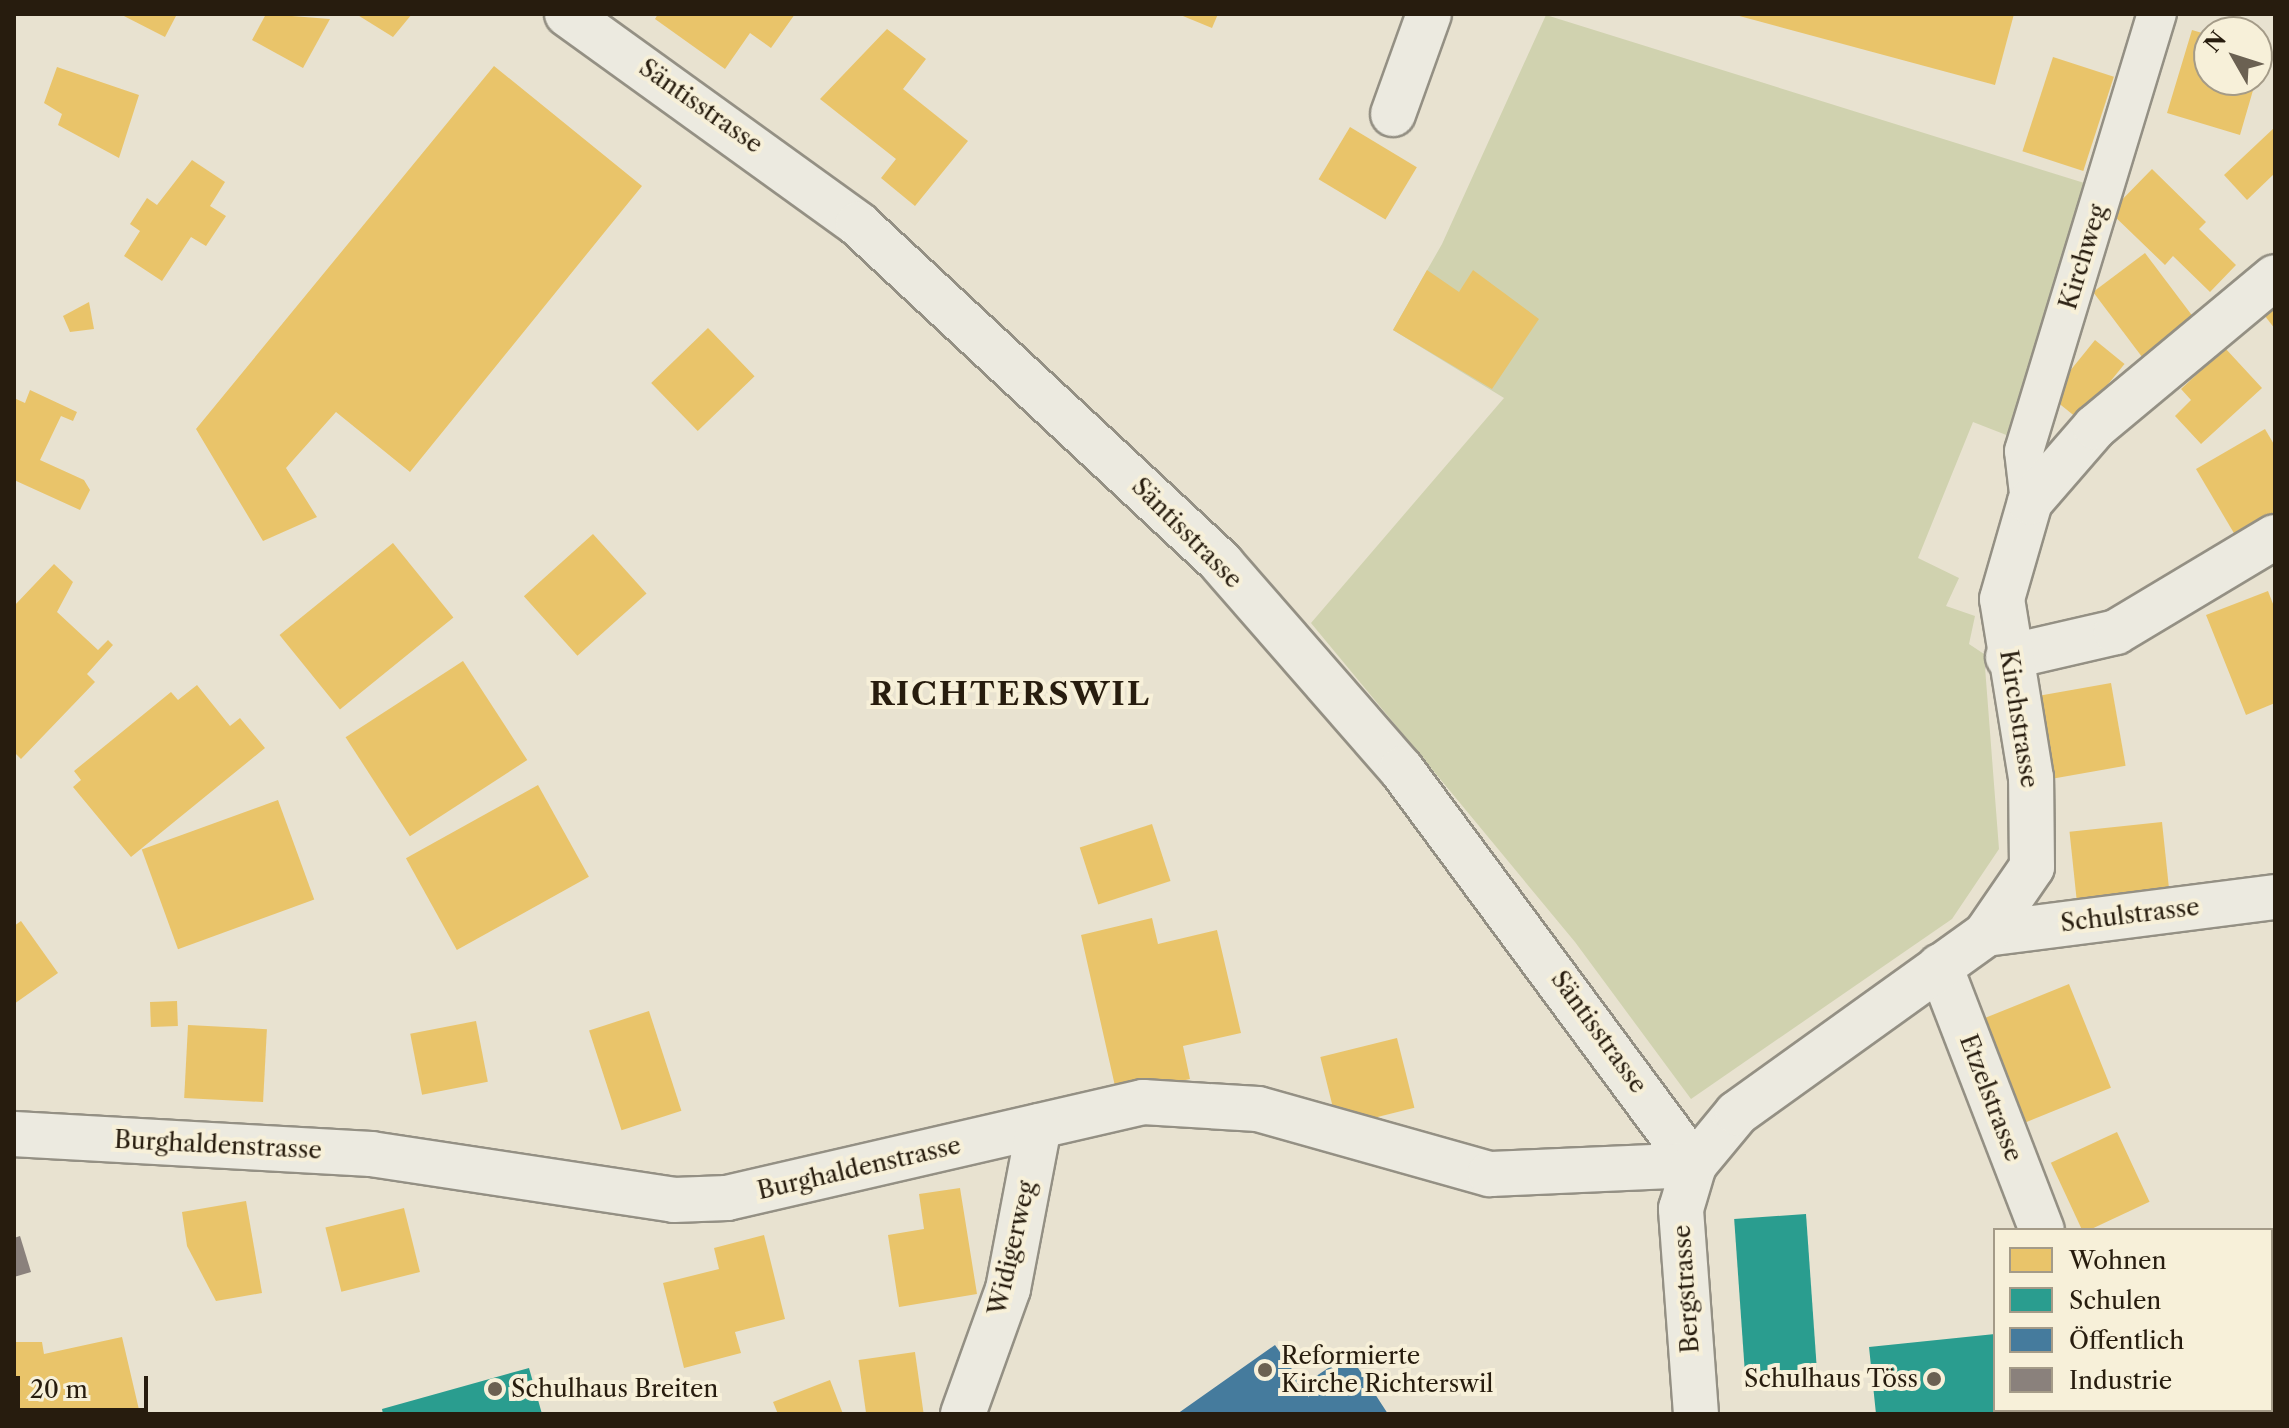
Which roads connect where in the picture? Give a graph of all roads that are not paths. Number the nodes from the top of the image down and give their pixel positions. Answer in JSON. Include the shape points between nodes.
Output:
{"nodes":[{"id":1,"x":567,"y":14,"type":"edge"},
{"id":2,"x":1429,"y":14,"type":"edge"},
{"id":3,"x":2157,"y":14,"type":"edge"},
{"id":4,"x":1393,"y":114,"type":"dead end"},
{"id":5,"x":2275,"y":277,"type":"edge"},
{"id":6,"x":2030,"y":502,"type":"junction"},
{"id":7,"x":2275,"y":537,"type":"edge"},
{"id":8,"x":2008,"y":657,"type":"junction"},
{"id":9,"x":2275,"y":897,"type":"edge"},
{"id":10,"x":1986,"y":934,"type":"junction"},
{"id":11,"x":1940,"y":966,"type":"junction"},
{"id":12,"x":1039,"y":1126,"type":"junction"},
{"id":13,"x":14,"y":1134,"type":"edge"},
{"id":14,"x":1694,"y":1165,"type":"junction"},
{"id":15,"x":2041,"y":1228,"type":"edge"},
{"id":16,"x":963,"y":1414,"type":"edge"},
{"id":17,"x":1696,"y":1414,"type":"edge"}],
"edges":[{"from":1,"to":14,"type":"street","name":"Säntisstrasse","via":[[858,224],[1222,564],[1401,769]]},
{"from":2,"to":4,"type":"street"},
{"from":3,"to":6,"type":"street","name":"Kirchweg","via":[[2024,451]]},
{"from":5,"to":6,"type":"street","name":"Kirchstrasse","via":[[2095,427]]},
{"from":6,"to":8,"type":"street","name":"Kirchstrasse","via":[[2002,599]]},
{"from":7,"to":8,"type":"street","via":[[2116,632]]},
{"from":8,"to":10,"type":"street","name":"Kirchstrasse","via":[[2031,778],[2032,867]]},
{"from":9,"to":10,"type":"street","name":"Schulstrasse"},
{"from":10,"to":11,"type":"street","name":"Kirchstrasse"},
{"from":11,"to":14,"type":"street","name":"Kirchstrasse","via":[[1737,1113]]},
{"from":11,"to":15,"type":"street","name":"Etzelstrasse"},
{"from":12,"to":13,"type":"street","name":"Burghaldenstrasse","via":[[727,1198],[674,1200],[371,1154]]},
{"from":12,"to":14,"type":"street","name":"Burghaldenstrasse","via":[[1143,1102],[1229,1107],[1490,1174]]},
{"from":12,"to":16,"type":"street","name":"Widigerweg","via":[[1008,1289]]},
{"from":14,"to":17,"type":"street","name":"Bergstrasse","via":[[1681,1209]]}]}
